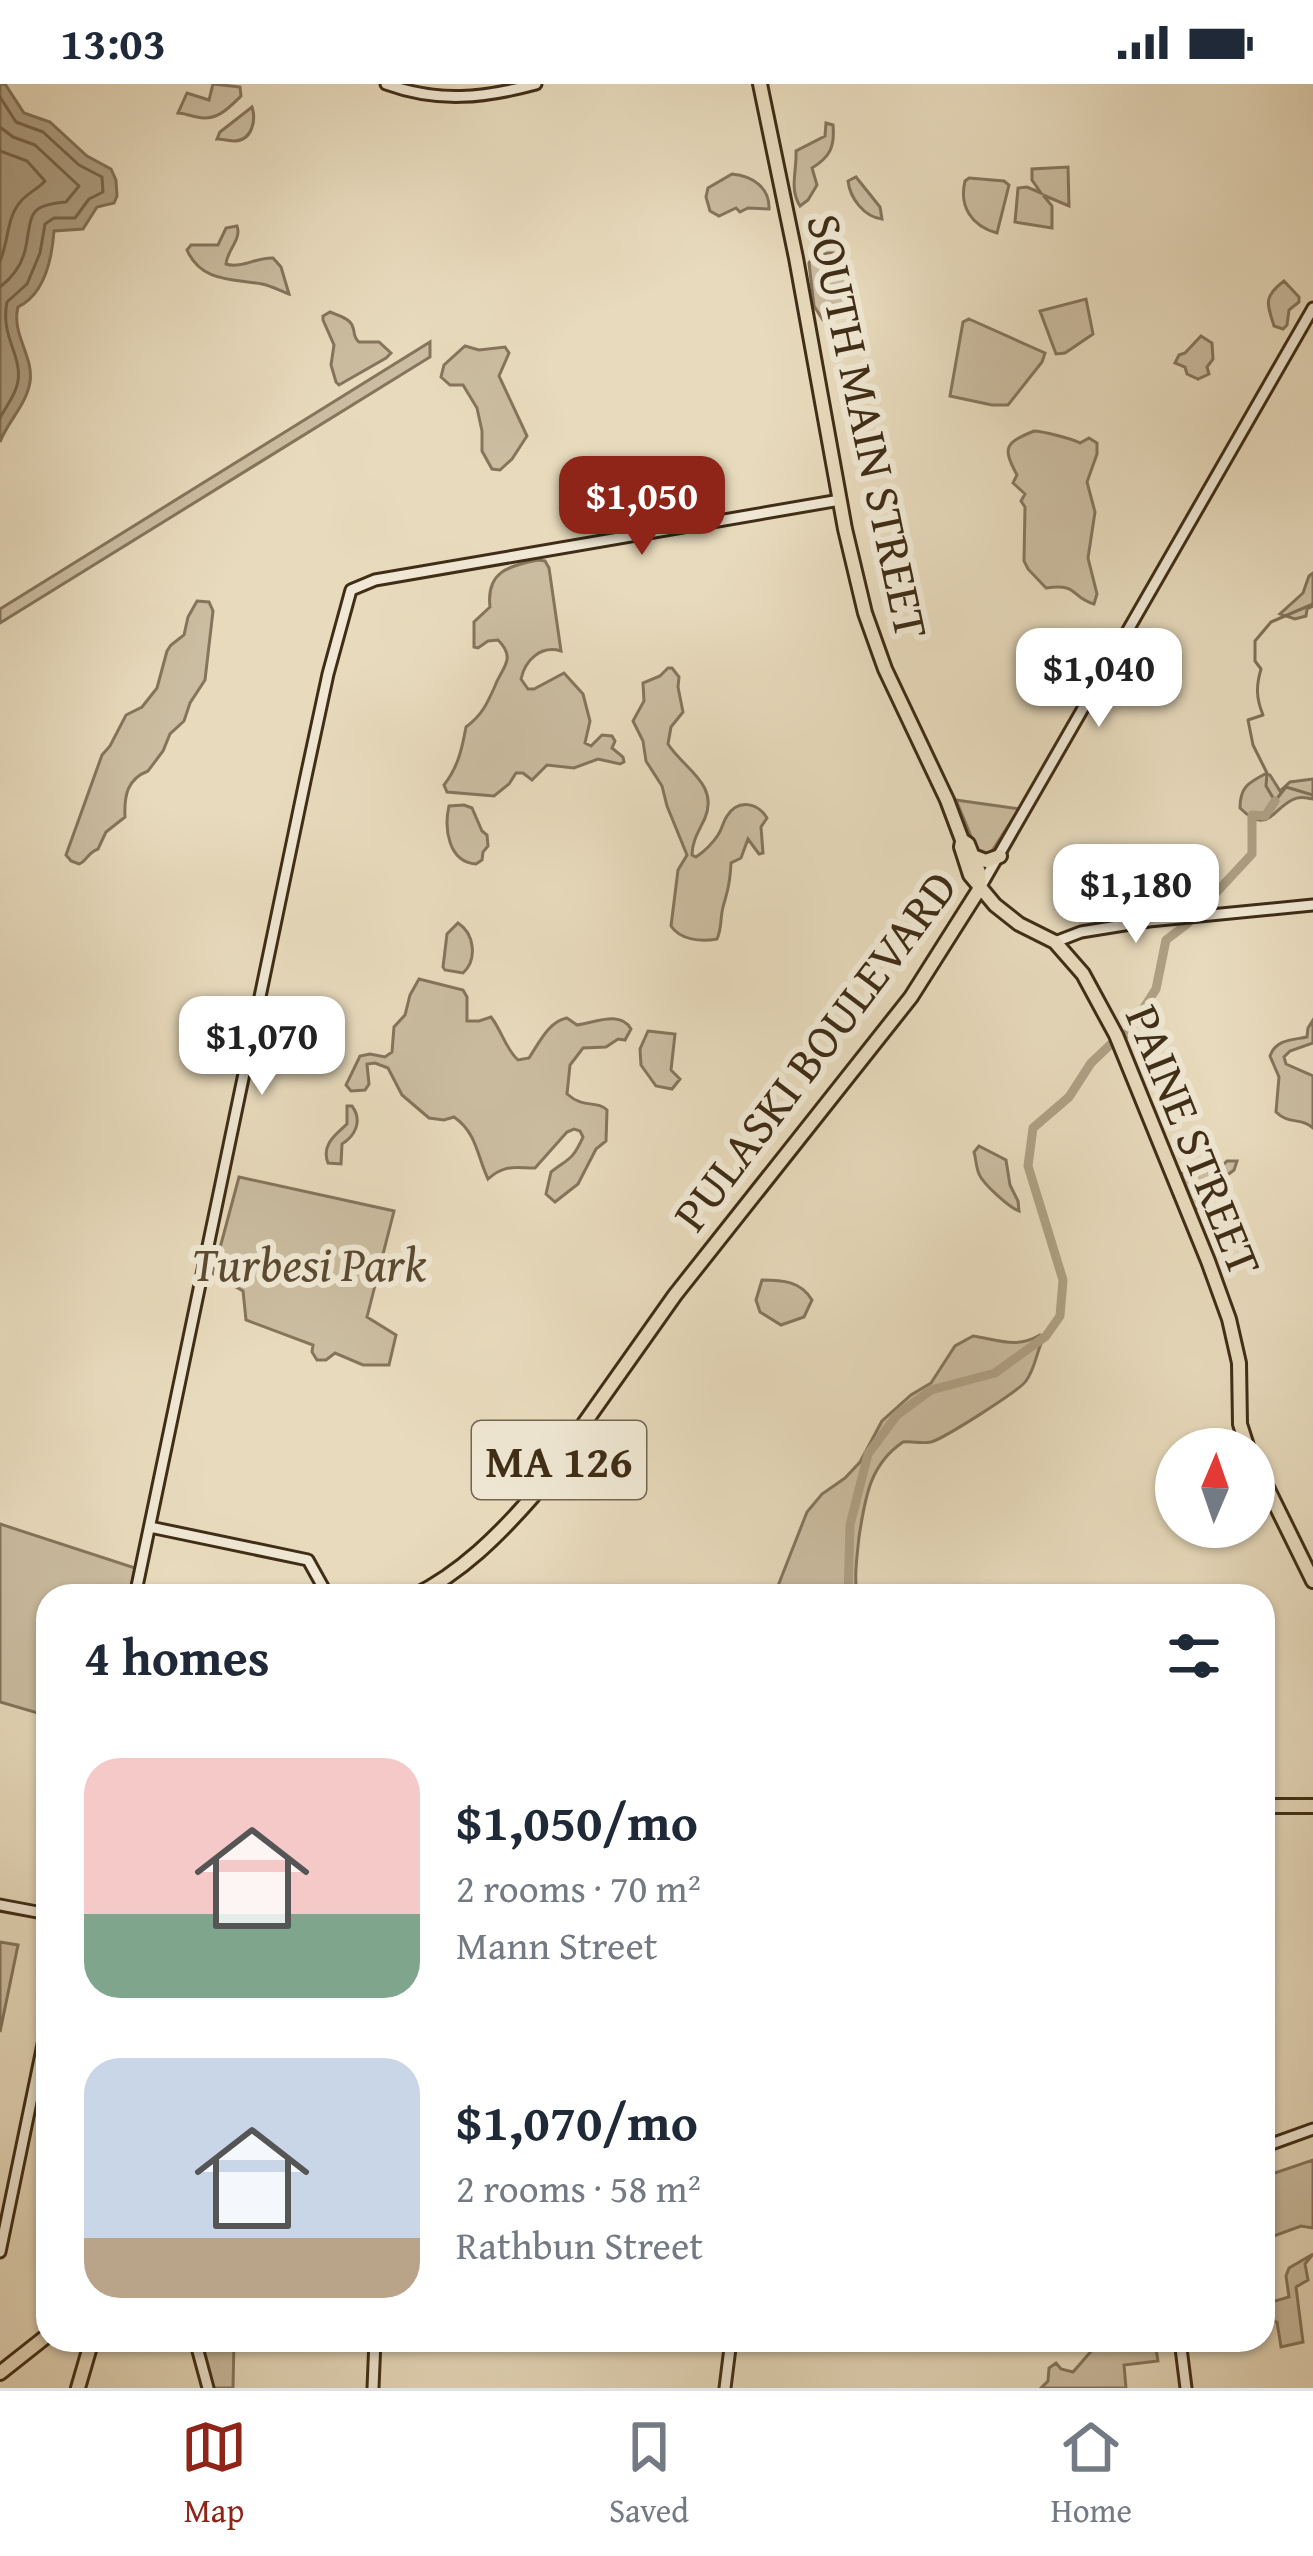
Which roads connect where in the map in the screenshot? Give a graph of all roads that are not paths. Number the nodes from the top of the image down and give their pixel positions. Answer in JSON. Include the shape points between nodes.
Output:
{"nodes":[{"id":1,"x":386,"y":84,"type":"edge"},
{"id":2,"x":536,"y":84,"type":"edge"},
{"id":3,"x":760,"y":84,"type":"edge"},
{"id":4,"x":1313,"y":308,"type":"edge"},
{"id":5,"x":840,"y":500,"type":"junction"},
{"id":6,"x":962,"y":840,"type":"junction"},
{"id":7,"x":972,"y":855,"type":"junction"},
{"id":8,"x":1000,"y":856,"type":"junction"},
{"id":9,"x":980,"y":888,"type":"junction"},
{"id":10,"x":1313,"y":904,"type":"edge"},
{"id":11,"x":1001,"y":911,"type":"junction"},
{"id":12,"x":962,"y":919,"type":"junction"},
{"id":13,"x":1058,"y":946,"type":"junction"},
{"id":14,"x":1241,"y":1428,"type":"edge"},
{"id":15,"x":1275,"y":1504,"type":"edge"},
{"id":16,"x":150,"y":1527,"type":"junction"},
{"id":17,"x":1313,"y":1581,"type":"edge"},
{"id":18,"x":138,"y":1584,"type":"edge"},
{"id":19,"x":321,"y":1584,"type":"edge"},
{"id":20,"x":438,"y":1584,"type":"edge"},
{"id":21,"x":1275,"y":1806,"type":"edge"},
{"id":22,"x":1313,"y":1806,"type":"edge"},
{"id":23,"x":0,"y":1905,"type":"edge"},
{"id":24,"x":36,"y":1912,"type":"edge"},
{"id":25,"x":36,"y":2078,"type":"edge"},
{"id":26,"x":1313,"y":2129,"type":"edge"},
{"id":27,"x":1275,"y":2143,"type":"edge"},
{"id":28,"x":0,"y":2252,"type":"edge"},
{"id":29,"x":36,"y":2345,"type":"edge"},
{"id":30,"x":88,"y":2352,"type":"edge"},
{"id":31,"x":198,"y":2352,"type":"edge"},
{"id":32,"x":374,"y":2352,"type":"edge"},
{"id":33,"x":729,"y":2352,"type":"edge"},
{"id":34,"x":1182,"y":2352,"type":"edge"},
{"id":35,"x":0,"y":2373,"type":"edge"},
{"id":36,"x":78,"y":2388,"type":"edge"},
{"id":37,"x":208,"y":2388,"type":"edge"},
{"id":38,"x":373,"y":2388,"type":"edge"},
{"id":39,"x":725,"y":2388,"type":"edge"},
{"id":40,"x":1186,"y":2388,"type":"edge"}],
"edges":[{"from":1,"to":2,"type":"street","via":[[461,98]]},
{"from":3,"to":5,"type":"main road","name":"SOUTH MAIN STREET"},
{"from":4,"to":8,"type":"street","name":"PULASKI BOULEVARD"},
{"from":5,"to":6,"type":"main road","name":"SOUTH MAIN STREET","via":[[875,645]]},
{"from":5,"to":16,"type":"street","via":[[351,590]]},
{"from":6,"to":7,"type":"main road","name":"SOUTH MAIN STREET"},
{"from":6,"to":9,"type":"main road","name":"SOUTH MAIN STREET"},
{"from":7,"to":8,"type":"main road"},
{"from":7,"to":9,"type":"main road","name":"SOUTH MAIN STREET"},
{"from":8,"to":9,"type":"street","name":"PULASKI BOULEVARD"},
{"from":9,"to":11,"type":"main road"},
{"from":9,"to":12,"type":"main road","name":"PULASKI BOULEVARD","number":"MA 126"},
{"from":10,"to":13,"type":"street","via":[[1082,932]]},
{"from":11,"to":12,"type":"main road","via":[[982,908]]},
{"from":11,"to":13,"type":"main road"},
{"from":12,"to":20,"type":"main road","name":"PULASKI BOULEVARD","number":"MA 126","via":[[533,1496]]},
{"from":13,"to":14,"type":"main road","name":"PAINE STREET","via":[[1118,1039],[1206,1256],[1239,1363]]},
{"from":15,"to":17,"type":"main road"},
{"from":16,"to":18,"type":"street"},
{"from":16,"to":19,"type":"street","via":[[308,1560]]},
{"from":21,"to":22,"type":"main road"},
{"from":23,"to":24,"type":"street"},
{"from":25,"to":28,"type":"street"},
{"from":26,"to":27,"type":"street"},
{"from":29,"to":35,"type":"main road"},
{"from":30,"to":36,"type":"main road"},
{"from":31,"to":37,"type":"street"},
{"from":32,"to":38,"type":"street"},
{"from":33,"to":39,"type":"street"},
{"from":34,"to":40,"type":"street"}]}
